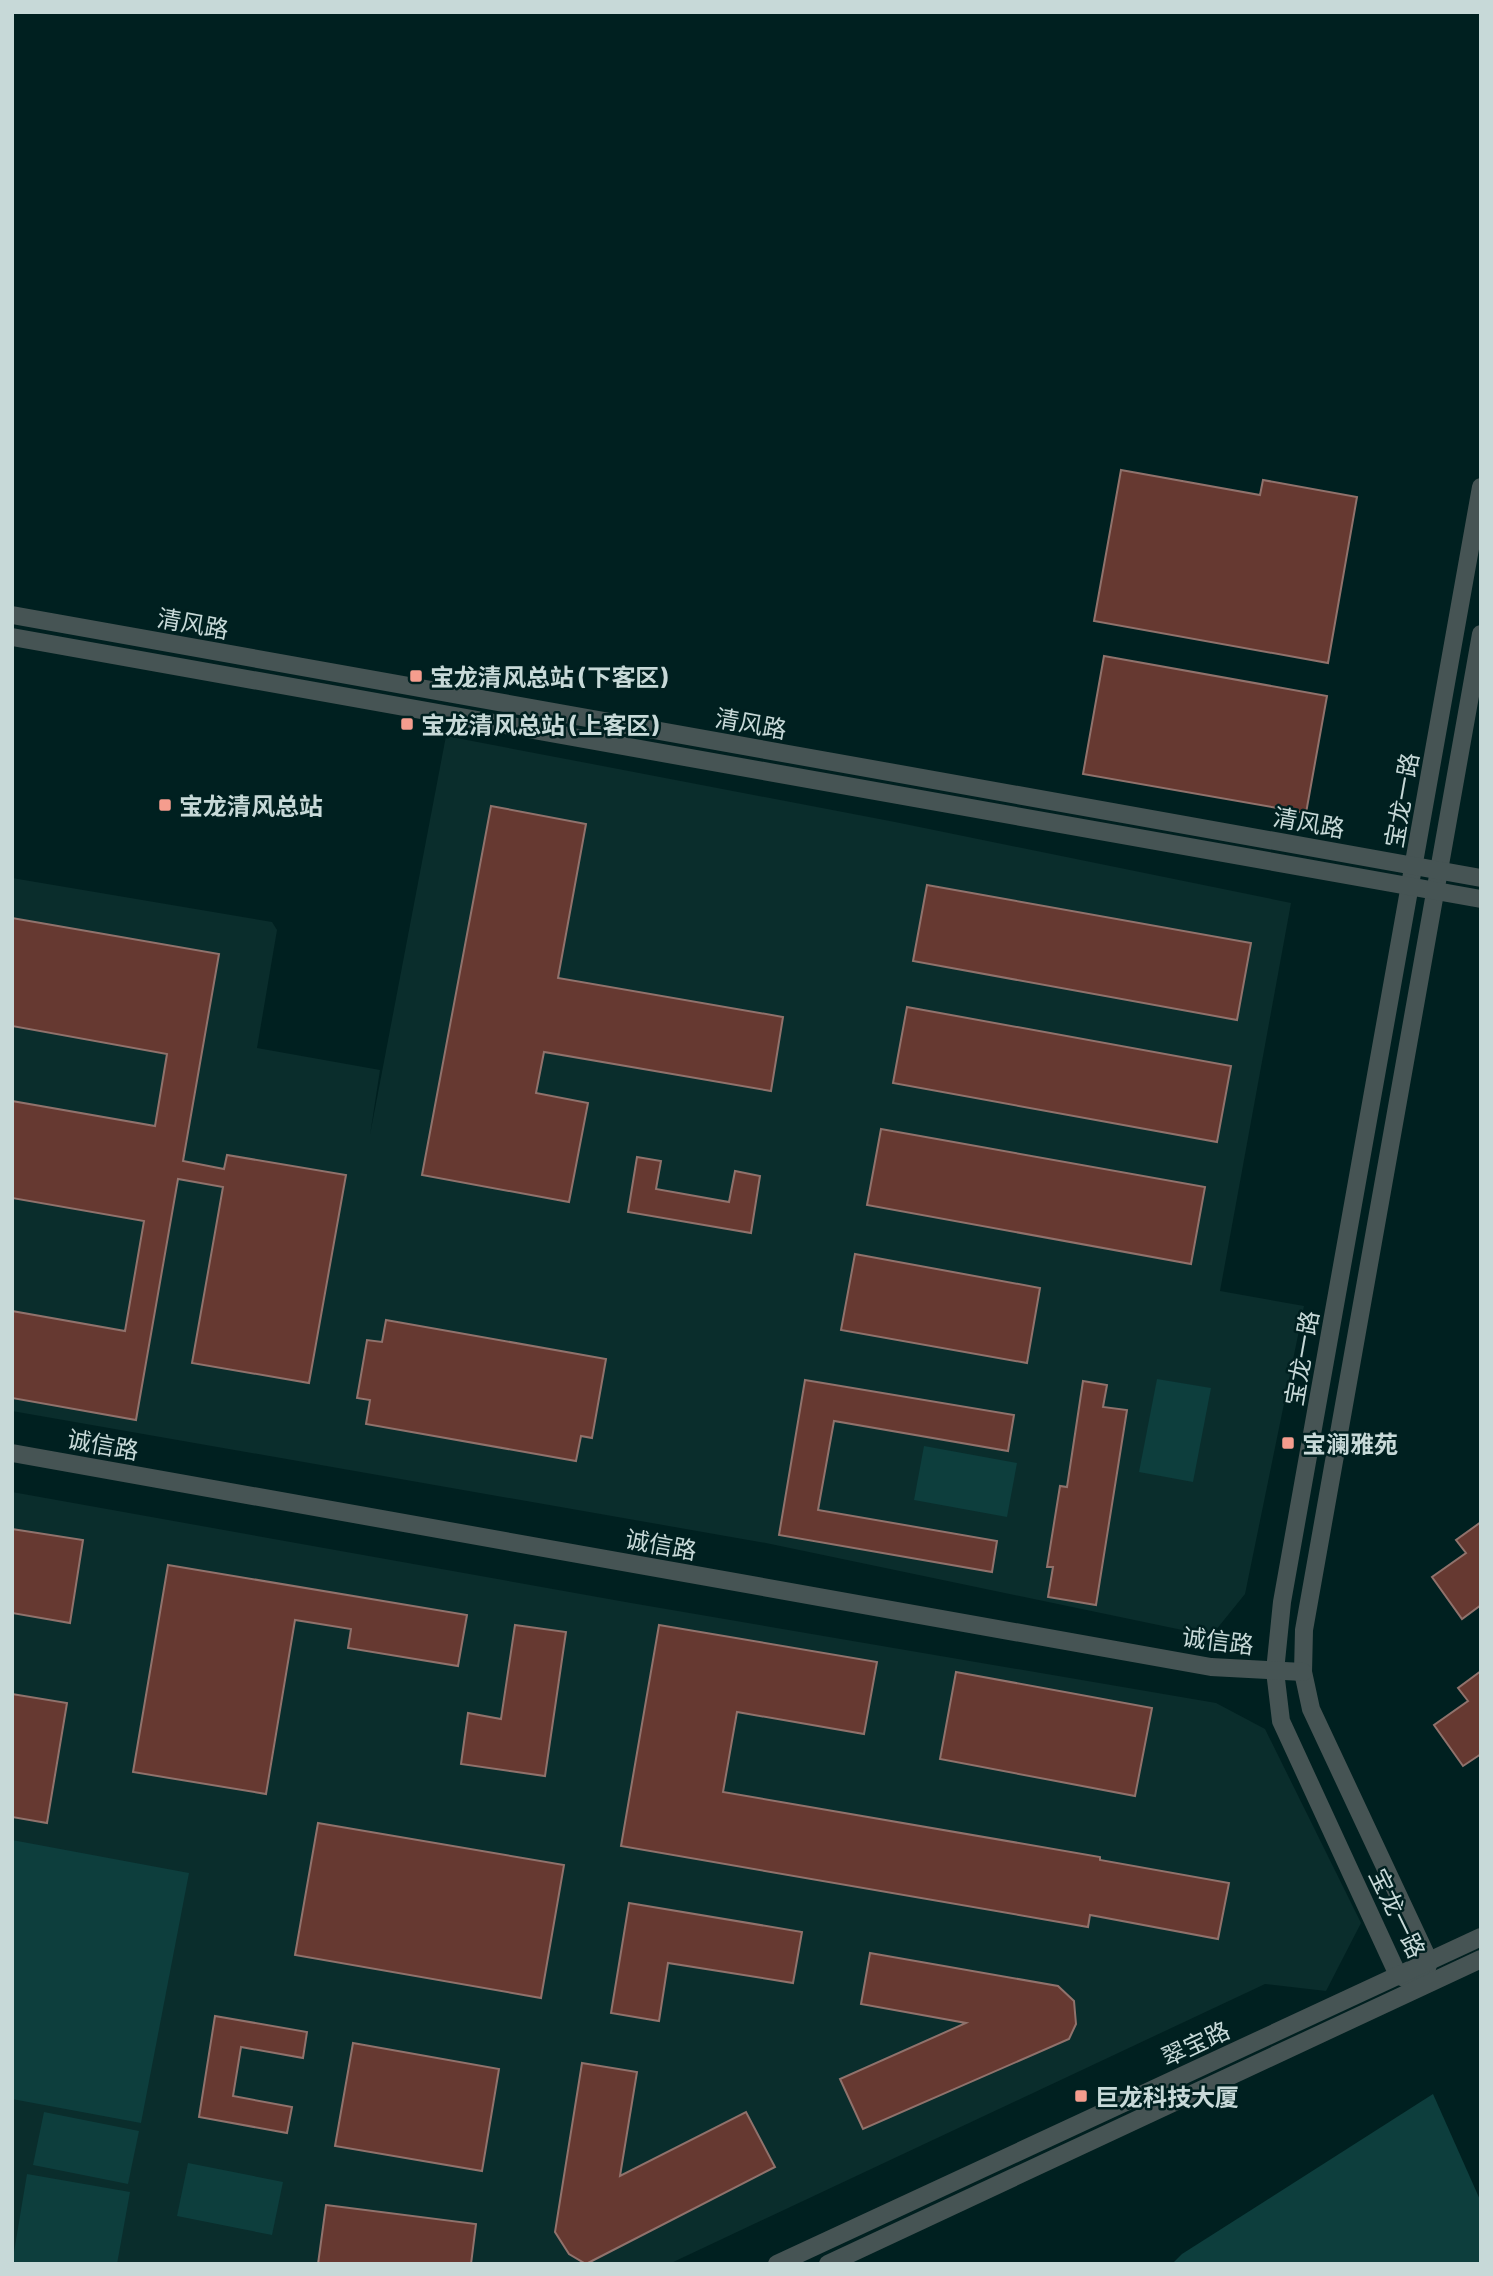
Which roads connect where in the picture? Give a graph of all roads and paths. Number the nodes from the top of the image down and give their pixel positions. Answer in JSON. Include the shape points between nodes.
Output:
{"nodes":[{"id":1,"x":1481,"y":487,"type":"edge"},
{"id":2,"x":12,"y":615,"type":"edge"},
{"id":3,"x":1481,"y":634,"type":"edge"},
{"id":4,"x":12,"y":637,"type":"edge"},
{"id":5,"x":1414,"y":866,"type":"junction"},
{"id":6,"x":1438,"y":871,"type":"junction"},
{"id":7,"x":1481,"y":878,"type":"edge"},
{"id":8,"x":1410,"y":887,"type":"junction"},
{"id":9,"x":1434,"y":891,"type":"junction"},
{"id":10,"x":1481,"y":899,"type":"edge"},
{"id":11,"x":12,"y":1453,"type":"edge"},
{"id":12,"x":1275,"y":1671,"type":"junction"},
{"id":13,"x":1303,"y":1672,"type":"junction"},
{"id":14,"x":1481,"y":1937,"type":"edge"},
{"id":15,"x":1481,"y":1959,"type":"edge"},
{"id":16,"x":1429,"y":1961,"type":"junction"},
{"id":17,"x":1398,"y":1975,"type":"junction"},
{"id":18,"x":1422,"y":1986,"type":"junction"},
{"id":19,"x":777,"y":2264,"type":"edge"},
{"id":20,"x":828,"y":2264,"type":"edge"}],
"edges":[{"from":1,"to":5,"type":"street","name":"宝龙一路"},
{"from":2,"to":5,"type":"street","name":"清风路"},
{"from":3,"to":6,"type":"street","name":"宝龙一路"},
{"from":4,"to":8,"type":"street","name":"清风路"},
{"from":5,"to":6,"type":"street","name":"清风路"},
{"from":5,"to":8,"type":"street","name":"宝龙一路"},
{"from":6,"to":7,"type":"street","name":"清风路"},
{"from":6,"to":9,"type":"street","name":"宝龙一路"},
{"from":8,"to":9,"type":"street","name":"清风路"},
{"from":8,"to":12,"type":"street","name":"宝龙一路","via":[[1282,1602]]},
{"from":9,"to":10,"type":"street","name":"清风路"},
{"from":9,"to":13,"type":"street","name":"宝龙一路","via":[[1304,1630]]},
{"from":11,"to":12,"type":"street","name":"诚信路","via":[[1211,1667]]},
{"from":12,"to":13,"type":"street","name":"诚信路"},
{"from":12,"to":17,"type":"street","name":"宝龙一路","via":[[1281,1721]]},
{"from":13,"to":16,"type":"street","name":"宝龙一路","via":[[1311,1710]]},
{"from":14,"to":16,"type":"street","name":"翠宝路"},
{"from":15,"to":18,"type":"street","name":"翠宝路"},
{"from":16,"to":17,"type":"street","name":"翠宝路"},
{"from":16,"to":18,"type":"street","name":"宝龙一路"},
{"from":17,"to":18,"type":"street","name":"宝龙一路"},
{"from":17,"to":19,"type":"street","name":"翠宝路"},
{"from":18,"to":20,"type":"street","name":"翠宝路"}]}
